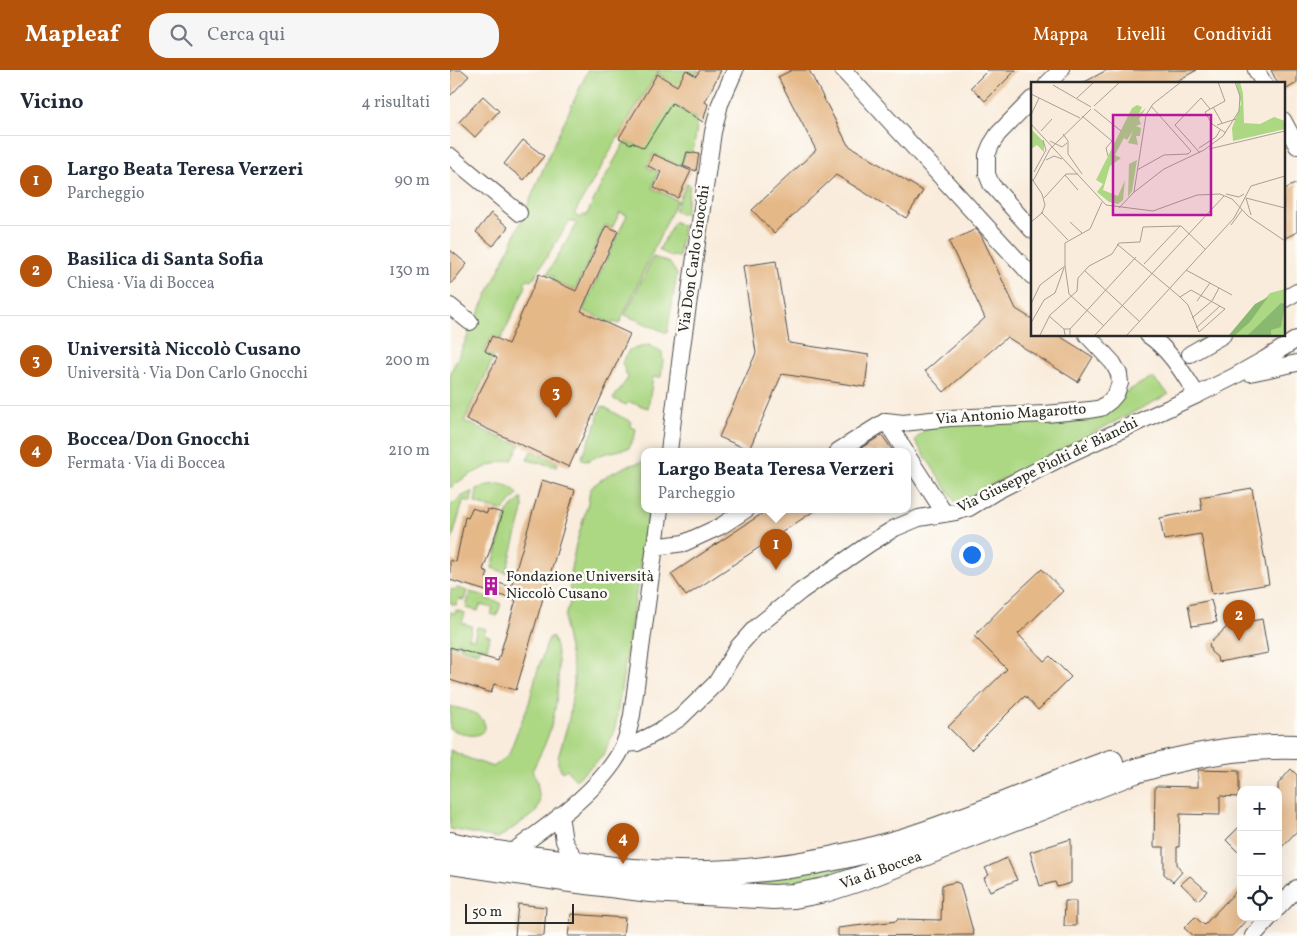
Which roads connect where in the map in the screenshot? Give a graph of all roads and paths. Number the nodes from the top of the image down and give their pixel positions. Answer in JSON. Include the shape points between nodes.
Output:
{"nodes":[{"id":1,"x":735,"y":70,"type":"edge"},
{"id":2,"x":843,"y":70,"type":"edge"},
{"id":3,"x":1061,"y":70,"type":"edge"},
{"id":4,"x":1256,"y":70,"type":"edge"},
{"id":5,"x":1049,"y":82,"type":"edge"},
{"id":6,"x":1263,"y":82,"type":"edge"},
{"id":7,"x":1031,"y":100,"type":"edge"},
{"id":8,"x":1284,"y":122,"type":"edge"},
{"id":9,"x":1297,"y":146,"type":"edge"},
{"id":10,"x":450,"y":156,"type":"edge"},
{"id":11,"x":519,"y":214,"type":"dead end"},
{"id":12,"x":1031,"y":229,"type":"edge"},
{"id":13,"x":1031,"y":275,"type":"edge"},
{"id":14,"x":1297,"y":292,"type":"edge"},
{"id":15,"x":1284,"y":299,"type":"edge"},
{"id":16,"x":450,"y":306,"type":"edge"},
{"id":17,"x":470,"y":322,"type":"dead end"},
{"id":18,"x":1088,"y":336,"type":"edge"},
{"id":19,"x":1150,"y":336,"type":"edge"},
{"id":20,"x":1221,"y":336,"type":"edge"},
{"id":21,"x":1297,"y":339,"type":"edge"},
{"id":22,"x":1190,"y":354,"type":"dead end"},
{"id":23,"x":1297,"y":363,"type":"edge"},
{"id":24,"x":1233,"y":377,"type":"junction"},
{"id":25,"x":1197,"y":395,"type":"junction"},
{"id":26,"x":886,"y":421,"type":"junction"},
{"id":27,"x":668,"y":448,"type":"edge"},
{"id":28,"x":843,"y":448,"type":"edge"},
{"id":29,"x":903,"y":448,"type":"edge"},
{"id":30,"x":911,"y":461,"type":"edge"},
{"id":31,"x":659,"y":513,"type":"edge"},
{"id":32,"x":741,"y":513,"type":"edge"},
{"id":33,"x":945,"y":514,"type":"junction"},
{"id":34,"x":654,"y":547,"type":"junction"},
{"id":35,"x":1297,"y":730,"type":"edge"},
{"id":36,"x":624,"y":744,"type":"junction"},
{"id":37,"x":1297,"y":747,"type":"edge"},
{"id":38,"x":560,"y":815,"type":"junction"},
{"id":39,"x":450,"y":844,"type":"edge"},
{"id":40,"x":450,"y":862,"type":"edge"},
{"id":41,"x":507,"y":863,"type":"junction"},
{"id":42,"x":581,"y":864,"type":"junction"},
{"id":43,"x":1297,"y":888,"type":"edge"},
{"id":44,"x":1282,"y":904,"type":"edge"},
{"id":45,"x":1266,"y":921,"type":"edge"},
{"id":46,"x":1253,"y":936,"type":"edge"}],
"edges":[{"from":1,"to":27,"type":"street","name":"Via Don Carlo Gnocchi","via":[[720,104],[712,141]]},
{"from":2,"to":13,"type":"street"},
{"from":3,"to":5,"type":"street"},
{"from":4,"to":6,"type":"street"},
{"from":7,"to":12,"type":"street","via":[[998,134],[991,145],[986,165],[991,184]]},
{"from":8,"to":9,"type":"street"},
{"from":10,"to":11,"type":"street"},
{"from":14,"to":15,"type":"street"},
{"from":16,"to":17,"type":"street"},
{"from":18,"to":26,"type":"street","name":"Via Antonio Magarotto","via":[[1119,374],[1117,392],[1101,408],[1045,414]]},
{"from":19,"to":25,"type":"street","via":[[1167,351]]},
{"from":20,"to":22,"type":"street"},
{"from":21,"to":24,"type":"street","name":"Via Giuseppe Piolti de' Bianchi"},
{"from":23,"to":24,"type":"street"},
{"from":24,"to":25,"type":"street","name":"Via Giuseppe Piolti de' Bianchi"},
{"from":25,"to":33,"type":"street","name":"Via Giuseppe Piolti de' Bianchi","via":[[1069,454],[969,508]]},
{"from":26,"to":28,"type":"street"},
{"from":26,"to":29,"type":"street"},
{"from":30,"to":33,"type":"street"},
{"from":31,"to":34,"type":"street"},
{"from":32,"to":34,"type":"street","via":[[689,541]]},
{"from":33,"to":36,"type":"street","name":"Via Giuseppe Piolti de' Bianchi","via":[[919,518],[895,528],[801,591],[749,634],[716,683],[680,718],[637,743]]},
{"from":34,"to":36,"type":"street","via":[[632,715]]},
{"from":35,"to":42,"type":"main road","name":"Via di Boccea","via":[[1215,736],[1141,753],[925,834],[823,860],[714,872],[634,871]]},
{"from":36,"to":38,"type":"street","via":[[600,780]]},
{"from":37,"to":41,"type":"main road","name":"Via di Boccea","via":[[1216,752],[1134,771],[865,877],[835,888],[794,896],[650,890]]},
{"from":38,"to":41,"type":"street"},
{"from":38,"to":42,"type":"street","via":[[564,841]]},
{"from":39,"to":41,"type":"main road","name":"Via di Boccea"},
{"from":40,"to":41,"type":"main road","name":"Via di Boccea"},
{"from":41,"to":42,"type":"main road","name":"Via di Boccea"},
{"from":43,"to":44,"type":"street"},
{"from":45,"to":46,"type":"street"}]}
